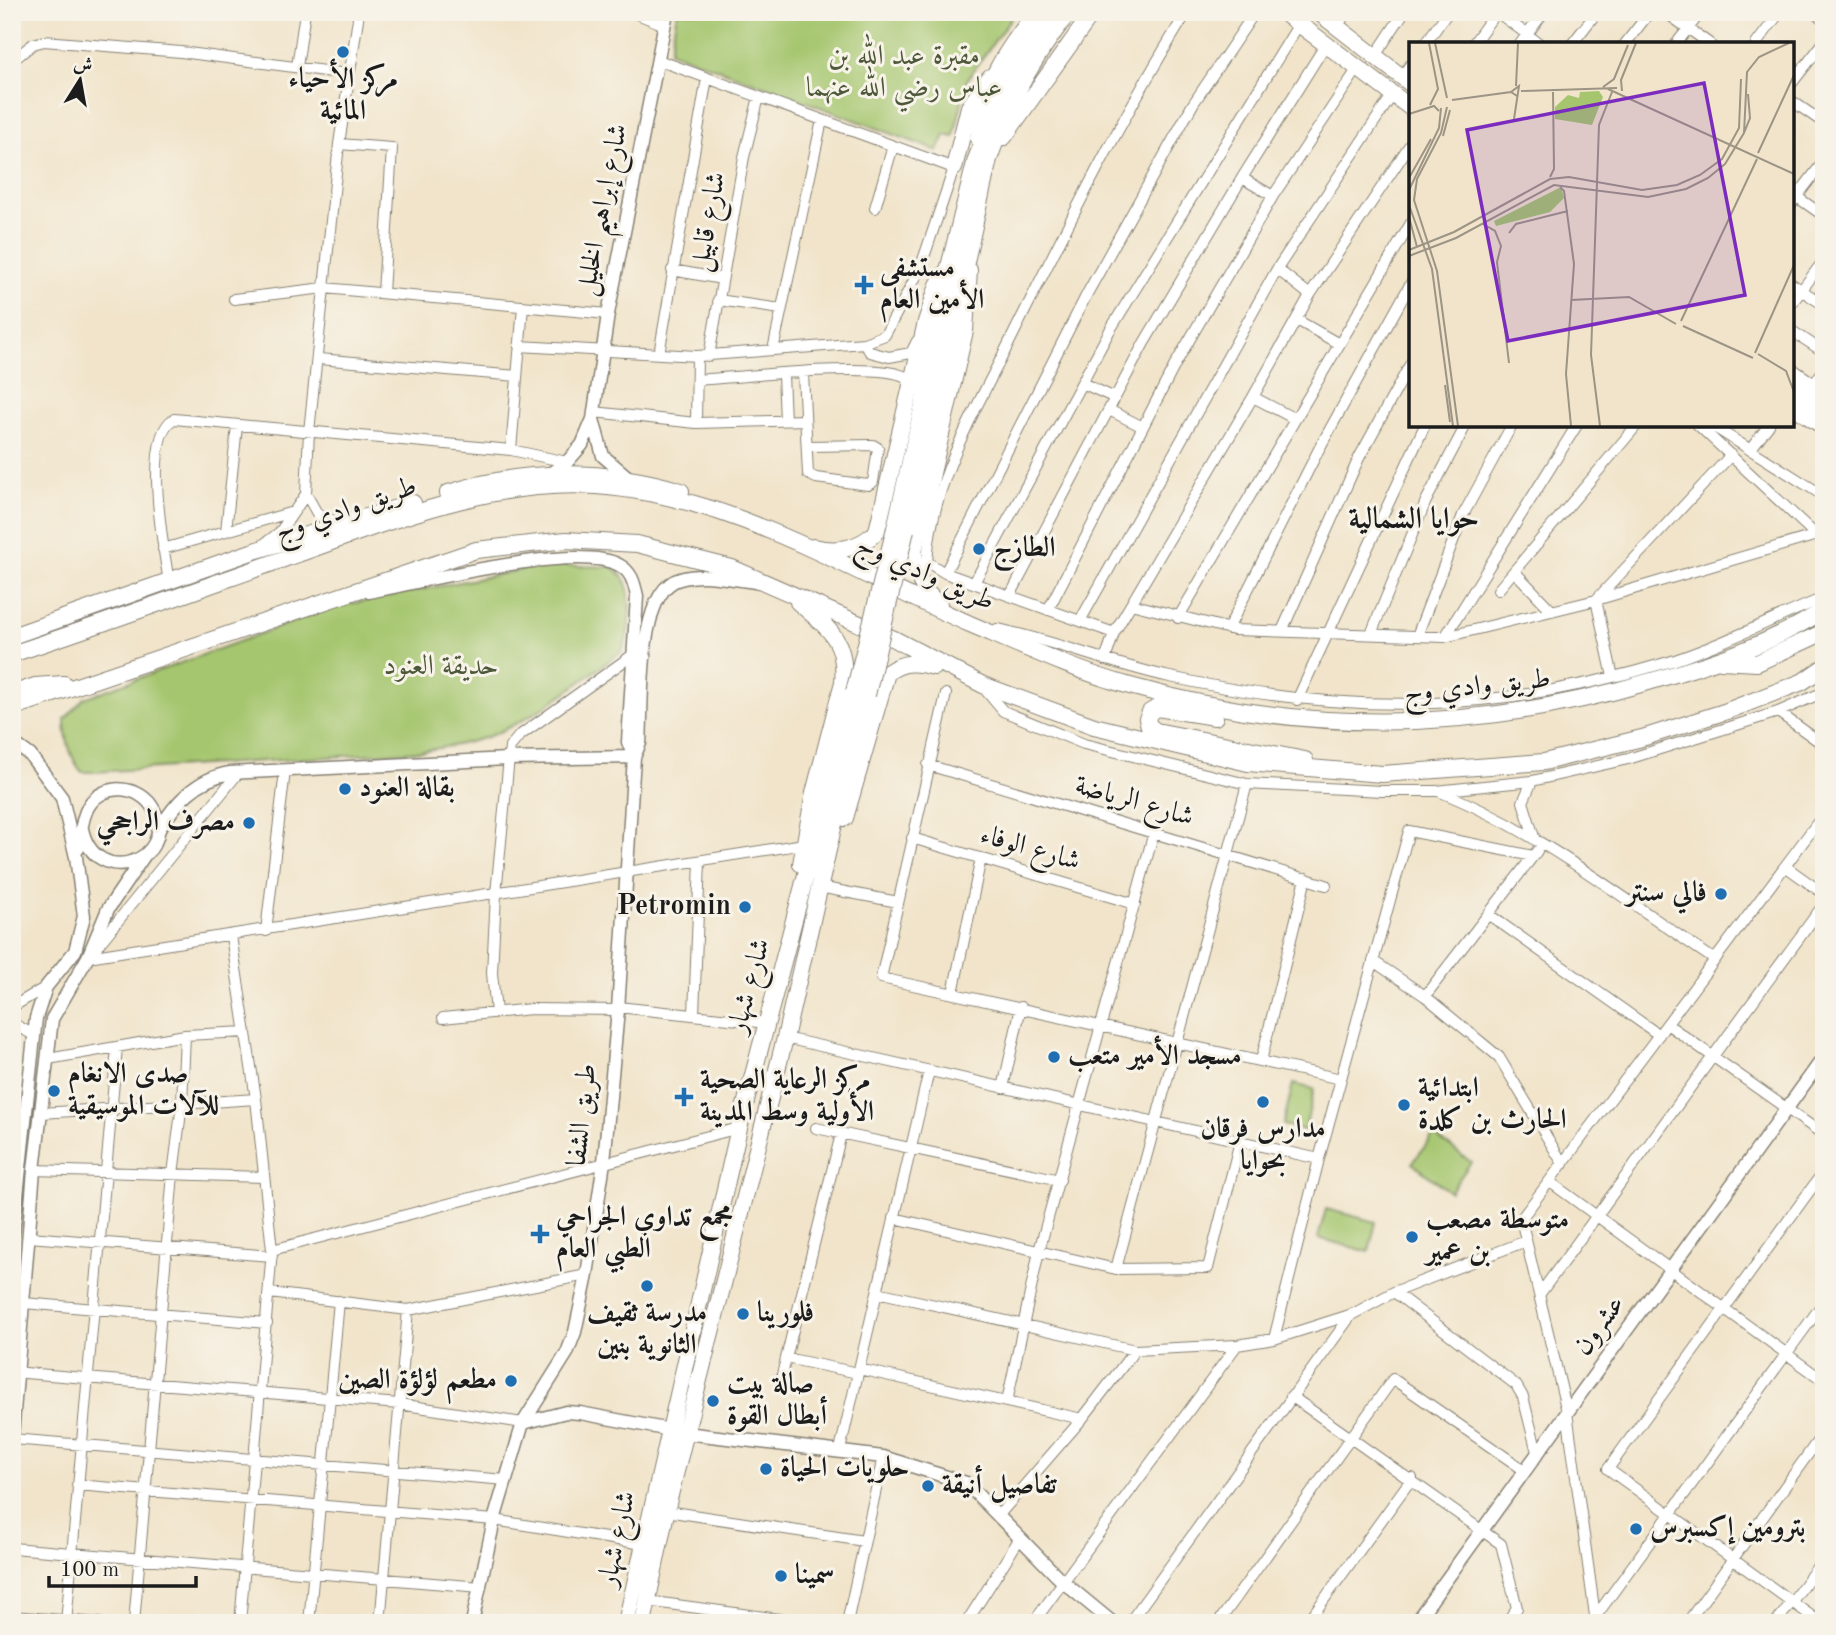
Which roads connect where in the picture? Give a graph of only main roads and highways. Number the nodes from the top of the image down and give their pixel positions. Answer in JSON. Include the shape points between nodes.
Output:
{"nodes":[{"id":1,"x":1036,"y":12,"type":"edge"},
{"id":2,"x":1054,"y":12,"type":"edge"},
{"id":3,"x":1069,"y":12,"type":"edge"},
{"id":4,"x":1093,"y":12,"type":"edge"},
{"id":5,"x":1283,"y":12,"type":"edge"},
{"id":6,"x":1318,"y":12,"type":"edge"},
{"id":7,"x":1342,"y":19,"type":"edge"},
{"id":8,"x":998,"y":63,"type":"junction"},
{"id":9,"x":1408,"y":75,"type":"edge"},
{"id":10,"x":1409,"y":106,"type":"edge"},
{"id":11,"x":982,"y":159,"type":"junction"},
{"id":12,"x":954,"y":168,"type":"road end"},
{"id":13,"x":970,"y":252,"type":"junction"},
{"id":14,"x":949,"y":267,"type":"junction"},
{"id":15,"x":1794,"y":361,"type":"edge"},
{"id":16,"x":1794,"y":374,"type":"edge"},
{"id":17,"x":1822,"y":376,"type":"edge"},
{"id":18,"x":1794,"y":391,"type":"edge"},
{"id":19,"x":1824,"y":394,"type":"edge"},
{"id":20,"x":1794,"y":406,"type":"edge"},
{"id":21,"x":1824,"y":411,"type":"edge"},
{"id":22,"x":1824,"y":427,"type":"edge"},
{"id":23,"x":756,"y":525,"type":"junction"},
{"id":24,"x":901,"y":529,"type":"junction"},
{"id":25,"x":793,"y":543,"type":"junction"},
{"id":26,"x":786,"y":591,"type":"junction"},
{"id":27,"x":1824,"y":610,"type":"edge"},
{"id":28,"x":968,"y":623,"type":"junction"},
{"id":29,"x":1824,"y":632,"type":"edge"},
{"id":30,"x":12,"y":636,"type":"edge"},
{"id":31,"x":67,"y":636,"type":"junction"},
{"id":32,"x":12,"y":654,"type":"edge"},
{"id":33,"x":1714,"y":660,"type":"junction"},
{"id":34,"x":12,"y":666,"type":"edge"},
{"id":35,"x":1824,"y":667,"type":"edge"},
{"id":36,"x":973,"y":680,"type":"junction"},
{"id":37,"x":88,"y":682,"type":"junction"},
{"id":38,"x":12,"y":694,"type":"edge"},
{"id":39,"x":12,"y":708,"type":"edge"},
{"id":40,"x":1338,"y":721,"type":"junction"},
{"id":41,"x":1343,"y":771,"type":"junction"},
{"id":42,"x":833,"y":801,"type":"junction"},
{"id":43,"x":819,"y":887,"type":"junction"},
{"id":44,"x":791,"y":936,"type":"junction"},
{"id":45,"x":678,"y":1431,"type":"junction"},
{"id":46,"x":626,"y":1623,"type":"edge"},
{"id":47,"x":643,"y":1623,"type":"edge"}],
"edges":[{"from":1,"to":8,"type":"main road"},
{"from":2,"to":11,"type":"main road","via":[[1015,65]]},
{"from":3,"to":11,"type":"main road","via":[[1029,66]]},
{"from":4,"to":11,"type":"main road"},
{"from":5,"to":10,"type":"main road"},
{"from":6,"to":7,"type":"main road"},
{"from":7,"to":9,"type":"main road","via":[[1375,56]]},
{"from":8,"to":11,"type":"main road","via":[[982,105]]},
{"from":8,"to":12,"type":"main road","via":[[969,107]]},
{"from":11,"to":13,"type":"main road"},
{"from":11,"to":14,"type":"main road"},
{"from":13,"to":24,"type":"main road"},
{"from":13,"to":28,"type":"main road","via":[[965,331],[914,551],[916,572],[928,596]]},
{"from":14,"to":24,"type":"main road"},
{"from":14,"to":25,"type":"main road","via":[[926,322],[877,531],[864,543],[848,548],[828,550]]},
{"from":15,"to":17,"type":"main road"},
{"from":16,"to":19,"type":"main road"},
{"from":18,"to":21,"type":"main road"},
{"from":20,"to":22,"type":"main road"},
{"from":23,"to":25,"type":"main road","name":"طريق وادي وج"},
{"from":23,"to":30,"type":"main road","via":[[699,496],[629,478],[551,473],[471,486],[340,523]]},
{"from":23,"to":31,"type":"main road","name":"طريق وادي وج","via":[[693,502],[595,486],[480,495],[408,515]]},
{"from":24,"to":42,"type":"main road","bridge":true},
{"from":25,"to":28,"type":"main road","name":"طريق وادي وج"},
{"from":26,"to":36,"type":"main road"},
{"from":26,"to":37,"type":"main road","via":[[686,555],[604,540],[476,551]]},
{"from":26,"to":44,"type":"main road","via":[[833,632],[845,665],[804,844]]},
{"from":27,"to":33,"type":"main road","name":"طريق وادي وج","via":[[1766,641]]},
{"from":28,"to":40,"type":"main road","name":"طريق وادي وج","via":[[1126,685],[1215,707],[1293,720]]},
{"from":29,"to":33,"type":"main road","via":[[1756,663]]},
{"from":31,"to":32,"type":"main road","name":"طريق وادي وج"},
{"from":31,"to":34,"type":"main road"},
{"from":33,"to":40,"type":"main road","name":"طريق وادي وج","via":[[1590,699],[1497,715],[1390,723]]},
{"from":35,"to":41,"type":"main road","via":[[1802,682],[1727,711],[1544,762],[1382,774]]},
{"from":36,"to":41,"type":"main road","via":[[1094,726],[1162,743],[1248,763]]},
{"from":36,"to":43,"type":"main road","via":[[918,662],[899,664],[887,673],[830,879]]},
{"from":37,"to":38,"type":"main road","via":[[35,686]]},
{"from":37,"to":39,"type":"main road"},
{"from":40,"to":41,"type":"main road","via":[[1296,730],[1157,708],[1147,719],[1156,731]]},
{"from":42,"to":43,"type":"main road","name":"شارع شهار"},
{"from":42,"to":44,"type":"main road","name":"شارع شهار"},
{"from":43,"to":45,"type":"main road","name":"شارع شهار","via":[[785,1038]]},
{"from":44,"to":45,"type":"main road","name":"شارع شهار","via":[[739,1128]]},
{"from":45,"to":46,"type":"main road","name":"شارع شهار","via":[[643,1544]]},
{"from":45,"to":47,"type":"main road","name":"شارع شهار"}]}
